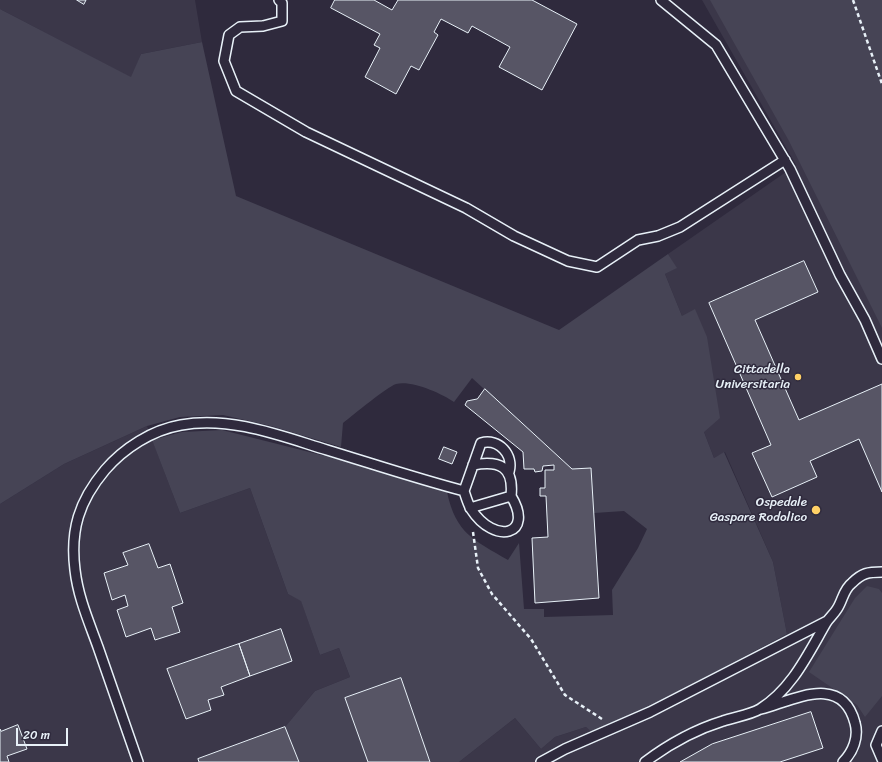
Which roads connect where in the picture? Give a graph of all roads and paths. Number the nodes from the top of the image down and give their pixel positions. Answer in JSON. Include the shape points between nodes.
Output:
{"nodes":[{"id":1,"x":279,"y":0,"type":"edge"},
{"id":2,"x":661,"y":0,"type":"edge"},
{"id":3,"x":853,"y":0,"type":"edge"},
{"id":4,"x":882,"y":84,"type":"edge"},
{"id":5,"x":785,"y":160,"type":"junction"},
{"id":6,"x":882,"y":359,"type":"edge"},
{"id":7,"x":473,"y":465,"type":"junction"},
{"id":8,"x":509,"y":472,"type":"junction"},
{"id":9,"x":464,"y":491,"type":"junction"},
{"id":10,"x":511,"y":496,"type":"junction"},
{"id":11,"x":470,"y":508,"type":"junction"},
{"id":12,"x":473,"y":532,"type":"dead end"},
{"id":13,"x":882,"y":572,"type":"edge"},
{"id":14,"x":827,"y":621,"type":"junction"},
{"id":15,"x":788,"y":683,"type":"junction"},
{"id":16,"x":798,"y":697,"type":"junction"},
{"id":17,"x":760,"y":709,"type":"junction"},
{"id":18,"x":614,"y":727,"type":"junction"},
{"id":19,"x":882,"y":731,"type":"edge"},
{"id":20,"x":882,"y":759,"type":"edge"},
{"id":21,"x":138,"y":762,"type":"edge"},
{"id":22,"x":541,"y":762,"type":"edge"},
{"id":23,"x":645,"y":762,"type":"edge"},
{"id":24,"x":843,"y":762,"type":"edge"}],
"edges":[{"from":1,"to":5,"type":"lane","via":[[282,3],[282,21],[263,26],[240,27],[229,35],[224,61],[236,91],[306,132],[466,208],[514,236],[568,261],[597,267],[638,240],[658,236],[680,227]]},
{"from":2,"to":5,"type":"lane","via":[[716,45]]},
{"from":3,"to":4,"type":"path"},
{"from":5,"to":6,"type":"lane"},
{"from":7,"to":8,"type":"lane","via":[[486,463],[502,466]]},
{"from":7,"to":8,"type":"lane","via":[[481,443],[489,441],[497,443],[510,459]]},
{"from":7,"to":9,"type":"lane"},
{"from":8,"to":10,"type":"lane","via":[[513,483]]},
{"from":9,"to":11,"type":"lane"},
{"from":9,"to":21,"type":"lane","via":[[276,434],[222,423],[181,425],[150,434],[118,457],[97,480],[79,511],[73,555],[79,593]]},
{"from":10,"to":11,"type":"lane"},
{"from":10,"to":11,"type":"lane","via":[[517,506],[518,523],[506,533],[494,531]]},
{"from":12,"to":18,"type":"path","via":[[478,568],[492,594],[531,639],[565,695]]},
{"from":13,"to":14,"type":"lane","via":[[866,572],[851,583]]},
{"from":14,"to":15,"type":"lane","via":[[807,658]]},
{"from":14,"to":18,"type":"lane","via":[[657,708]]},
{"from":15,"to":16,"type":"lane","via":[[790,690]]},
{"from":15,"to":17,"type":"lane"},
{"from":16,"to":17,"type":"lane"},
{"from":16,"to":24,"type":"lane","via":[[817,692],[828,693],[846,704],[857,728],[852,752]]},
{"from":17,"to":23,"type":"lane","via":[[688,735]]},
{"from":18,"to":22,"type":"lane"},
{"from":19,"to":20,"type":"lane","via":[[876,746]]}]}
